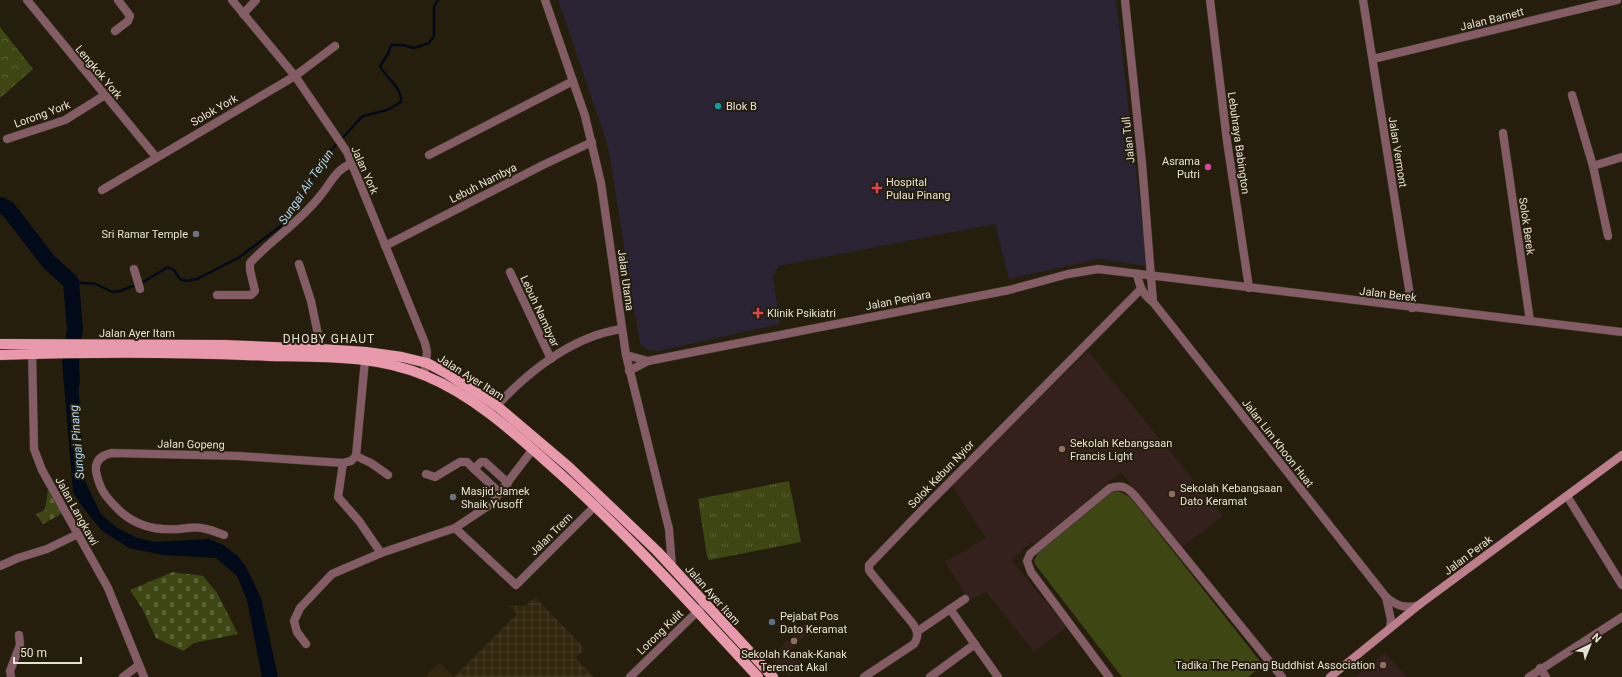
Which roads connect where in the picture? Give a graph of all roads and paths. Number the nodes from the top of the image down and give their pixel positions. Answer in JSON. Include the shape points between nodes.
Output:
{"nodes":[{"id":1,"x":27,"y":0,"type":"edge"},
{"id":2,"x":118,"y":0,"type":"edge"},
{"id":3,"x":232,"y":0,"type":"edge"},
{"id":4,"x":256,"y":0,"type":"edge"},
{"id":5,"x":545,"y":0,"type":"edge"},
{"id":6,"x":1125,"y":0,"type":"edge"},
{"id":7,"x":1210,"y":0,"type":"edge"},
{"id":8,"x":1363,"y":0,"type":"edge"},
{"id":9,"x":1617,"y":0,"type":"edge"},
{"id":10,"x":243,"y":14,"type":"junction"},
{"id":11,"x":115,"y":31,"type":"dead end"},
{"id":12,"x":335,"y":46,"type":"dead end"},
{"id":13,"x":1373,"y":59,"type":"junction"},
{"id":14,"x":295,"y":76,"type":"junction"},
{"id":15,"x":573,"y":80,"type":"junction"},
{"id":16,"x":1572,"y":94,"type":"dead end"},
{"id":17,"x":105,"y":95,"type":"junction"},
{"id":18,"x":1503,"y":133,"type":"dead end"},
{"id":19,"x":7,"y":139,"type":"dead end"},
{"id":20,"x":592,"y":142,"type":"junction"},
{"id":21,"x":429,"y":155,"type":"dead end"},
{"id":22,"x":156,"y":157,"type":"junction"},
{"id":23,"x":1622,"y":157,"type":"edge"},
{"id":24,"x":352,"y":163,"type":"junction"},
{"id":25,"x":1593,"y":166,"type":"junction"},
{"id":26,"x":102,"y":190,"type":"dead end"},
{"id":27,"x":1608,"y":236,"type":"dead end"},
{"id":28,"x":385,"y":246,"type":"junction"},
{"id":29,"x":300,"y":264,"type":"dead end"},
{"id":30,"x":134,"y":269,"type":"dead end"},
{"id":31,"x":510,"y":272,"type":"dead end"},
{"id":32,"x":1137,"y":274,"type":"junction"},
{"id":33,"x":1151,"y":277,"type":"junction"},
{"id":34,"x":1249,"y":288,"type":"junction"},
{"id":35,"x":140,"y":289,"type":"dead end"},
{"id":36,"x":1141,"y":289,"type":"junction"},
{"id":37,"x":217,"y":295,"type":"dead end"},
{"id":38,"x":1153,"y":302,"type":"junction"},
{"id":39,"x":1412,"y":308,"type":"junction"},
{"id":40,"x":1530,"y":322,"type":"junction"},
{"id":41,"x":622,"y":329,"type":"junction"},
{"id":42,"x":1622,"y":332,"type":"edge"},
{"id":43,"x":0,"y":344,"type":"edge"},
{"id":44,"x":86,"y":348,"type":"junction"},
{"id":45,"x":32,"y":349,"type":"junction"},
{"id":46,"x":321,"y":349,"type":"junction"},
{"id":47,"x":0,"y":355,"type":"edge"},
{"id":48,"x":626,"y":355,"type":"junction"},
{"id":49,"x":551,"y":359,"type":"junction"},
{"id":50,"x":365,"y":360,"type":"junction"},
{"id":51,"x":648,"y":361,"type":"junction"},
{"id":52,"x":427,"y":363,"type":"junction"},
{"id":53,"x":630,"y":371,"type":"junction"},
{"id":54,"x":424,"y":375,"type":"junction"},
{"id":55,"x":497,"y":406,"type":"junction"},
{"id":56,"x":490,"y":414,"type":"junction"},
{"id":57,"x":533,"y":449,"type":"junction"},
{"id":58,"x":1622,"y":455,"type":"edge"},
{"id":59,"x":356,"y":456,"type":"junction"},
{"id":60,"x":343,"y":463,"type":"junction"},
{"id":61,"x":474,"y":469,"type":"junction"},
{"id":62,"x":426,"y":474,"type":"dead end"},
{"id":63,"x":388,"y":475,"type":"dead end"},
{"id":64,"x":508,"y":483,"type":"junction"},
{"id":65,"x":500,"y":493,"type":"junction"},
{"id":66,"x":1567,"y":496,"type":"junction"},
{"id":67,"x":599,"y":502,"type":"junction"},
{"id":68,"x":455,"y":528,"type":"junction"},
{"id":69,"x":78,"y":534,"type":"junction"},
{"id":70,"x":224,"y":535,"type":"dead end"},
{"id":71,"x":381,"y":553,"type":"junction"},
{"id":72,"x":0,"y":566,"type":"edge"},
{"id":73,"x":672,"y":567,"type":"junction"},
{"id":74,"x":1622,"y":586,"type":"edge"},
{"id":75,"x":1386,"y":597,"type":"junction"},
{"id":76,"x":965,"y":599,"type":"dead end"},
{"id":77,"x":1420,"y":604,"type":"junction"},
{"id":78,"x":701,"y":607,"type":"junction"},
{"id":79,"x":950,"y":609,"type":"junction"},
{"id":80,"x":1622,"y":617,"type":"edge"},
{"id":81,"x":1390,"y":628,"type":"junction"},
{"id":82,"x":918,"y":631,"type":"junction"},
{"id":83,"x":19,"y":634,"type":"dead end"},
{"id":84,"x":306,"y":644,"type":"dead end"},
{"id":85,"x":975,"y":644,"type":"junction"},
{"id":86,"x":139,"y":665,"type":"junction"},
{"id":87,"x":1540,"y":668,"type":"junction"},
{"id":88,"x":11,"y":677,"type":"edge"},
{"id":89,"x":123,"y":677,"type":"edge"},
{"id":90,"x":144,"y":677,"type":"edge"},
{"id":91,"x":630,"y":677,"type":"edge"},
{"id":92,"x":758,"y":677,"type":"edge"},
{"id":93,"x":773,"y":677,"type":"edge"},
{"id":94,"x":864,"y":677,"type":"edge"},
{"id":95,"x":930,"y":677,"type":"edge"},
{"id":96,"x":998,"y":677,"type":"edge"},
{"id":97,"x":1108,"y":677,"type":"edge"},
{"id":98,"x":1282,"y":677,"type":"edge"},
{"id":99,"x":1330,"y":677,"type":"edge"},
{"id":100,"x":1528,"y":677,"type":"edge"},
{"id":101,"x":1546,"y":677,"type":"edge"}],
"edges":[{"from":1,"to":17,"type":"street","name":"Lengkok York"},
{"from":2,"to":11,"type":"street","via":[[130,16],[128,21]]},
{"from":3,"to":10,"type":"street","name":"Jalan York"},
{"from":4,"to":10,"type":"street"},
{"from":5,"to":15,"type":"street","name":"Jalan Utama"},
{"from":6,"to":33,"type":"street","name":"Jalan Tull"},
{"from":7,"to":34,"type":"street","name":"Lebuhraya Babington","via":[[1227,141]]},
{"from":8,"to":13,"type":"street","name":"Jalan Vermont"},
{"from":9,"to":13,"type":"street","name":"Jalan Barnett"},
{"from":10,"to":14,"type":"street","name":"Jalan York"},
{"from":12,"to":14,"type":"street","name":"Solok York"},
{"from":13,"to":39,"type":"street","name":"Jalan Vermont"},
{"from":14,"to":22,"type":"street","name":"Solok York"},
{"from":14,"to":24,"type":"street","name":"Jalan York","via":[[338,137]]},
{"from":15,"to":20,"type":"street","name":"Jalan Utama"},
{"from":15,"to":21,"type":"street"},
{"from":16,"to":25,"type":"street"},
{"from":17,"to":19,"type":"street","name":"Lorong York","via":[[65,120]]},
{"from":17,"to":22,"type":"street","name":"Lengkok York"},
{"from":18,"to":40,"type":"street","name":"Solok Berek"},
{"from":20,"to":28,"type":"street","name":"Lebuh Nambya"},
{"from":20,"to":41,"type":"street","name":"Jalan Utama","via":[[601,183]]},
{"from":22,"to":26,"type":"street","name":"Solok York"},
{"from":23,"to":25,"type":"street"},
{"from":24,"to":28,"type":"street","name":"Jalan York"},
{"from":24,"to":37,"type":"street","via":[[336,173],[321,196],[250,263],[255,286],[255,291],[251,295]]},
{"from":25,"to":27,"type":"street"},
{"from":28,"to":52,"type":"street","name":"Jalan York","via":[[425,343]]},
{"from":29,"to":46,"type":"street"},
{"from":30,"to":35,"type":"street"},
{"from":31,"to":49,"type":"street","name":"Lebuh Nambyar"},
{"from":32,"to":33,"type":"street","name":"Jalan Penjara"},
{"from":32,"to":36,"type":"street","name":"Jalan Lim Khoon Huat"},
{"from":32,"to":51,"type":"street","name":"Jalan Penjara","via":[[1089,270],[1009,290]]},
{"from":33,"to":34,"type":"street","name":"Jalan Berek"},
{"from":33,"to":38,"type":"street"},
{"from":34,"to":39,"type":"street","name":"Jalan Berek"},
{"from":36,"to":38,"type":"street","name":"Jalan Lim Khoon Huat"},
{"from":36,"to":82,"type":"street","name":"Solok Kebun Nyior","via":[[869,565],[871,573]]},
{"from":38,"to":75,"type":"street","name":"Jalan Lim Khoon Huat"},
{"from":39,"to":40,"type":"street","name":"Jalan Berek"},
{"from":40,"to":42,"type":"street","name":"Jalan Berek"},
{"from":41,"to":48,"type":"street","name":"Jalan Utama"},
{"from":41,"to":49,"type":"street","via":[[586,339]]},
{"from":43,"to":45,"type":"main road","name":"Jalan Ayer Itam"},
{"from":44,"to":45,"type":"main road","name":"Jalan Ayer Itam"},
{"from":44,"to":46,"type":"main road","name":"Jalan Ayer Itam","via":[[224,345]]},
{"from":44,"to":50,"type":"main road","name":"Jalan Ayer Itam"},
{"from":45,"to":47,"type":"main road","name":"Jalan Ayer Itam"},
{"from":45,"to":69,"type":"street","name":"Jalan Langkawi","via":[[34,450],[42,470]]},
{"from":46,"to":52,"type":"main road","name":"Jalan Ayer Itam","via":[[366,352]]},
{"from":48,"to":51,"type":"street","name":"Jalan Penjara"},
{"from":48,"to":53,"type":"street","name":"Jalan Utama"},
{"from":49,"to":55,"type":"street","via":[[521,382]]},
{"from":50,"to":54,"type":"main road","name":"Jalan Ayer Itam"},
{"from":50,"to":59,"type":"street"},
{"from":51,"to":53,"type":"street","name":"Jalan Penjara"},
{"from":52,"to":54,"type":"street","name":"Jalan York"},
{"from":52,"to":55,"type":"main road","name":"Jalan Ayer Itam"},
{"from":53,"to":73,"type":"street","name":"Jalan Utama","via":[[669,529]]},
{"from":54,"to":56,"type":"main road","name":"Jalan Ayer Itam","via":[[462,394]]},
{"from":55,"to":56,"type":"street"},
{"from":55,"to":67,"type":"main road","name":"Jalan Ayer Itam","via":[[522,425]]},
{"from":56,"to":57,"type":"main road","name":"Jalan Ayer Itam"},
{"from":57,"to":64,"type":"street"},
{"from":57,"to":67,"type":"main road","name":"Jalan Ayer Itam"},
{"from":58,"to":66,"type":"main road","name":"Jalan Perak"},
{"from":59,"to":60,"type":"street","via":[[352,461]]},
{"from":59,"to":63,"type":"street"},
{"from":60,"to":70,"type":"street","name":"Jalan Gopeng","via":[[239,456],[112,453],[101,456],[96,467],[98,482],[118,510],[134,522],[155,529],[206,528]]},
{"from":60,"to":71,"type":"street","via":[[338,497],[359,520]]},
{"from":61,"to":62,"type":"street","via":[[467,462],[460,462],[435,477]]},
{"from":61,"to":64,"type":"street","via":[[481,462],[485,462]]},
{"from":61,"to":65,"type":"street"},
{"from":64,"to":65,"type":"street"},
{"from":65,"to":68,"type":"street","via":[[491,504]]},
{"from":66,"to":74,"type":"street"},
{"from":66,"to":77,"type":"main road","name":"Jalan Perak"},
{"from":67,"to":68,"type":"street","name":"Jalan Trem","via":[[516,585]]},
{"from":67,"to":73,"type":"main road","name":"Jalan Ayer Itam"},
{"from":67,"to":78,"type":"main road","name":"Jalan Ayer Itam","via":[[648,557]]},
{"from":68,"to":71,"type":"street"},
{"from":69,"to":72,"type":"street"},
{"from":69,"to":86,"type":"street","name":"Jalan Langkawi","via":[[108,588]]},
{"from":71,"to":84,"type":"street","via":[[332,574],[300,608],[294,621],[297,632]]},
{"from":73,"to":78,"type":"main road","name":"Jalan Ayer Itam"},
{"from":75,"to":77,"type":"street","name":"Jalan Lim Khoon Huat","via":[[1408,608]]},
{"from":75,"to":81,"type":"street","name":"Jalan Lim Khoon Huat","via":[[1391,620]]},
{"from":76,"to":79,"type":"street"},
{"from":77,"to":81,"type":"main road","name":"Jalan Perak"},
{"from":78,"to":91,"type":"street","name":"Lorong Kulit"},
{"from":78,"to":92,"type":"main road","name":"Jalan Ayer Itam"},
{"from":78,"to":93,"type":"main road","name":"Jalan Ayer Itam"},
{"from":79,"to":82,"type":"street"},
{"from":79,"to":85,"type":"street"},
{"from":80,"to":87,"type":"street","via":[[1586,642]]},
{"from":81,"to":99,"type":"main road","name":"Jalan Perak"},
{"from":82,"to":94,"type":"street","via":[[914,644]]},
{"from":83,"to":88,"type":"street","via":[[20,645],[10,671]]},
{"from":85,"to":95,"type":"street"},
{"from":85,"to":96,"type":"street"},
{"from":86,"to":89,"type":"street"},
{"from":86,"to":90,"type":"street","name":"Jalan Langkawi"},
{"from":87,"to":100,"type":"street"},
{"from":87,"to":101,"type":"street"},
{"from":97,"to":98,"type":"street","via":[[1031,572],[1027,561],[1030,554],[1110,488],[1124,486],[1136,497]]}]}
